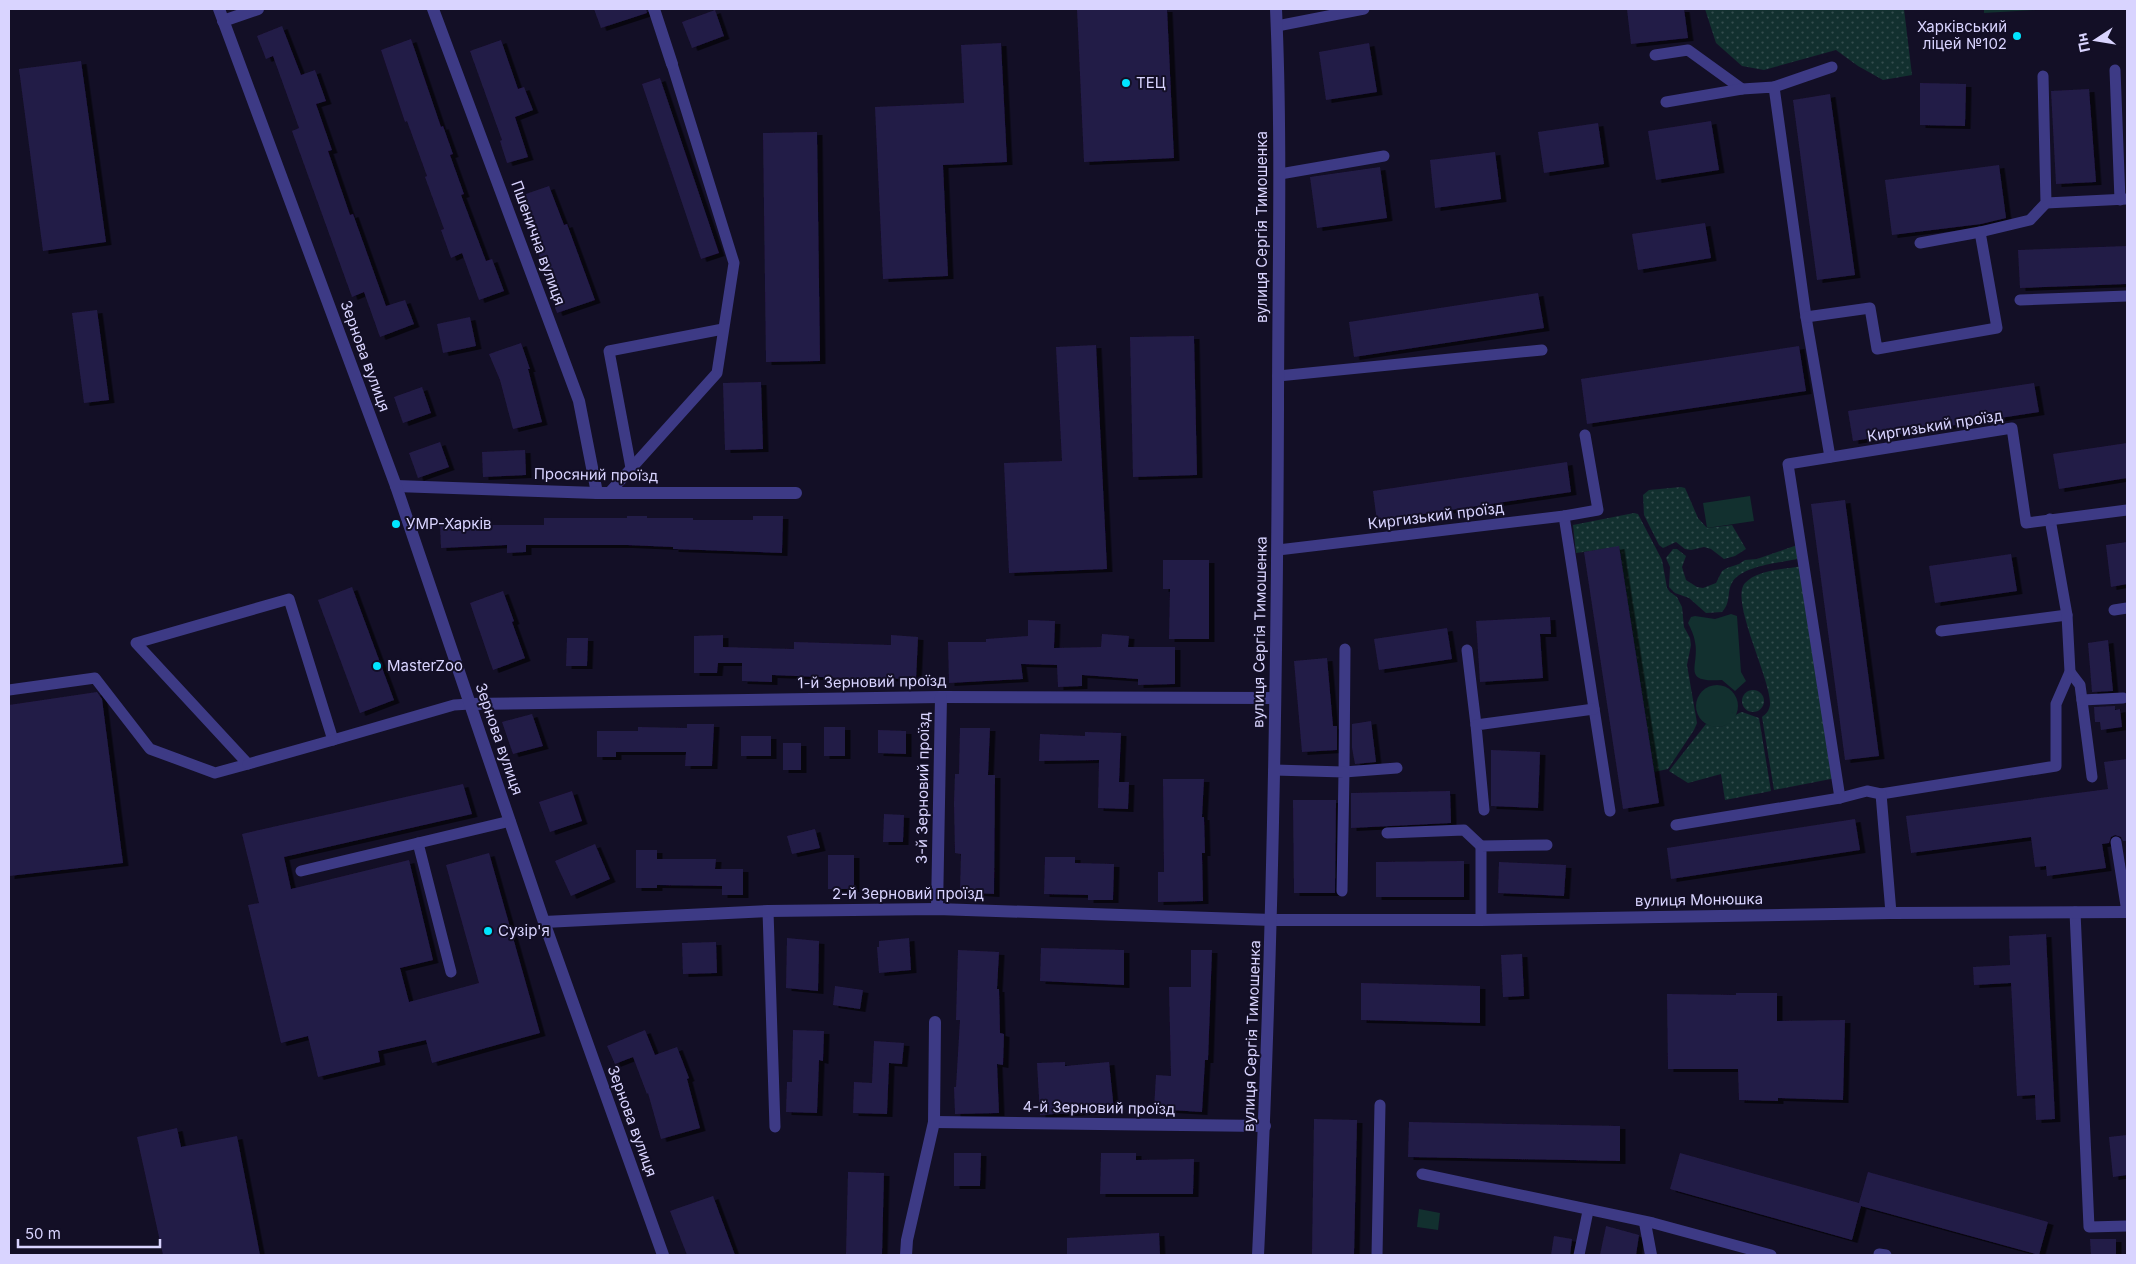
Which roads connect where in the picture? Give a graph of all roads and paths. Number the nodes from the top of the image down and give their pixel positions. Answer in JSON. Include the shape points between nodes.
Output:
{"nodes":[{"id":1,"x":219,"y":9,"type":"edge"},
{"id":2,"x":258,"y":9,"type":"edge"},
{"id":3,"x":433,"y":9,"type":"edge"},
{"id":4,"x":654,"y":9,"type":"edge"},
{"id":5,"x":1276,"y":9,"type":"edge"},
{"id":6,"x":1364,"y":9,"type":"edge"},
{"id":7,"x":223,"y":21,"type":"junction"},
{"id":8,"x":1277,"y":26,"type":"junction"},
{"id":9,"x":1655,"y":55,"type":"dead end"},
{"id":10,"x":672,"y":64,"type":"joint"},
{"id":11,"x":1832,"y":67,"type":"dead end"},
{"id":12,"x":2115,"y":70,"type":"dead end"},
{"id":13,"x":2043,"y":76,"type":"dead end"},
{"id":14,"x":1774,"y":87,"type":"junction"},
{"id":15,"x":1742,"y":89,"type":"junction"},
{"id":16,"x":1666,"y":102,"type":"dead end"},
{"id":17,"x":1384,"y":156,"type":"dead end"},
{"id":18,"x":1280,"y":174,"type":"junction"},
{"id":19,"x":2124,"y":199,"type":"edge"},
{"id":20,"x":2046,"y":204,"type":"junction"},
{"id":21,"x":1980,"y":232,"type":"junction"},
{"id":22,"x":1920,"y":243,"type":"dead end"},
{"id":23,"x":2127,"y":296,"type":"edge"},
{"id":24,"x":2020,"y":300,"type":"dead end"},
{"id":25,"x":1806,"y":317,"type":"junction"},
{"id":26,"x":723,"y":329,"type":"junction"},
{"id":27,"x":1542,"y":350,"type":"dead end"},
{"id":28,"x":1278,"y":376,"type":"junction"},
{"id":29,"x":1585,"y":435,"type":"dead end"},
{"id":30,"x":1830,"y":457,"type":"junction"},
{"id":31,"x":631,"y":468,"type":"junction"},
{"id":32,"x":396,"y":486,"type":"junction"},
{"id":33,"x":603,"y":493,"type":"junction"},
{"id":34,"x":796,"y":493,"type":"dead end"},
{"id":35,"x":2127,"y":510,"type":"edge"},
{"id":36,"x":1564,"y":516,"type":"junction"},
{"id":37,"x":2050,"y":519,"type":"junction"},
{"id":38,"x":1278,"y":550,"type":"junction"},
{"id":39,"x":2127,"y":608,"type":"edge"},
{"id":40,"x":2114,"y":610,"type":"dead end"},
{"id":41,"x":2067,"y":615,"type":"junction"},
{"id":42,"x":1940,"y":630,"type":"dead end"},
{"id":43,"x":1345,"y":649,"type":"dead end"},
{"id":44,"x":1466,"y":650,"type":"dead end"},
{"id":45,"x":2070,"y":672,"type":"junction"},
{"id":46,"x":9,"y":690,"type":"edge"},
{"id":47,"x":941,"y":697,"type":"junction"},
{"id":48,"x":1275,"y":698,"type":"junction"},
{"id":49,"x":2123,"y":698,"type":"dead end"},
{"id":50,"x":2082,"y":700,"type":"junction"},
{"id":51,"x":470,"y":704,"type":"junction"},
{"id":52,"x":1594,"y":709,"type":"junction"},
{"id":53,"x":1476,"y":725,"type":"junction"},
{"id":54,"x":333,"y":740,"type":"junction"},
{"id":55,"x":248,"y":764,"type":"junction"},
{"id":56,"x":1397,"y":768,"type":"dead end"},
{"id":57,"x":1274,"y":770,"type":"junction"},
{"id":58,"x":1344,"y":772,"type":"junction"},
{"id":59,"x":2092,"y":777,"type":"dead end"},
{"id":60,"x":1881,"y":794,"type":"junction"},
{"id":61,"x":1840,"y":798,"type":"junction"},
{"id":62,"x":1484,"y":810,"type":"dead end"},
{"id":63,"x":1610,"y":811,"type":"dead end"},
{"id":64,"x":510,"y":821,"type":"junction"},
{"id":65,"x":1676,"y":825,"type":"dead end"},
{"id":66,"x":1387,"y":833,"type":"dead end"},
{"id":67,"x":2116,"y":842,"type":"dead end"},
{"id":68,"x":418,"y":843,"type":"junction"},
{"id":69,"x":1546,"y":845,"type":"dead end"},
{"id":70,"x":1481,"y":846,"type":"junction"},
{"id":71,"x":301,"y":871,"type":"dead end"},
{"id":72,"x":1342,"y":891,"type":"dead end"},
{"id":73,"x":938,"y":909,"type":"junction"},
{"id":74,"x":768,"y":911,"type":"junction"},
{"id":75,"x":2075,"y":912,"type":"junction"},
{"id":76,"x":2127,"y":912,"type":"edge"},
{"id":77,"x":1891,"y":913,"type":"junction"},
{"id":78,"x":1272,"y":920,"type":"junction"},
{"id":79,"x":1481,"y":920,"type":"junction"},
{"id":80,"x":544,"y":922,"type":"junction"},
{"id":81,"x":451,"y":972,"type":"dead end"},
{"id":82,"x":935,"y":1022,"type":"dead end"},
{"id":83,"x":1380,"y":1105,"type":"dead end"},
{"id":84,"x":934,"y":1122,"type":"junction"},
{"id":85,"x":775,"y":1126,"type":"dead end"},
{"id":86,"x":1265,"y":1126,"type":"junction"},
{"id":87,"x":1422,"y":1174,"type":"dead end"},
{"id":88,"x":1588,"y":1211,"type":"junction"},
{"id":89,"x":1645,"y":1223,"type":"junction"},
{"id":90,"x":2127,"y":1226,"type":"edge"},
{"id":91,"x":663,"y":1255,"type":"edge"},
{"id":92,"x":906,"y":1255,"type":"edge"},
{"id":93,"x":1258,"y":1255,"type":"edge"},
{"id":94,"x":1377,"y":1255,"type":"edge"},
{"id":95,"x":1579,"y":1255,"type":"edge"},
{"id":96,"x":1652,"y":1255,"type":"edge"},
{"id":97,"x":1770,"y":1255,"type":"edge"},
{"id":98,"x":1879,"y":1255,"type":"edge"},
{"id":99,"x":1886,"y":1255,"type":"edge"}],
"edges":[{"from":1,"to":7,"type":"street","name":"Зернова вулиця"},
{"from":2,"to":7,"type":"street"},
{"from":3,"to":33,"type":"street","name":"Пшенична вулиця","via":[[579,401]]},
{"from":4,"to":10,"type":"street"},
{"from":5,"to":8,"type":"street","name":"вулиця Сергія Тимошенка"},
{"from":6,"to":8,"type":"lane"},
{"from":7,"to":32,"type":"street","name":"Зернова вулиця"},
{"from":8,"to":18,"type":"street","name":"вулиця Сергія Тимошенка"},
{"from":9,"to":15,"type":"lane","via":[[1688,50]]},
{"from":10,"to":26,"type":"lane","via":[[734,263]]},
{"from":11,"to":14,"type":"lane"},
{"from":12,"to":19,"type":"lane"},
{"from":13,"to":20,"type":"lane"},
{"from":14,"to":15,"type":"lane"},
{"from":14,"to":25,"type":"lane"},
{"from":15,"to":16,"type":"lane"},
{"from":17,"to":18,"type":"lane"},
{"from":18,"to":28,"type":"street","name":"вулиця Сергія Тимошенка"},
{"from":19,"to":20,"type":"lane"},
{"from":20,"to":21,"type":"lane","via":[[2030,220]]},
{"from":21,"to":22,"type":"lane"},
{"from":21,"to":25,"type":"lane","via":[[1997,328],[1876,349],[1870,308]]},
{"from":23,"to":24,"type":"lane"},
{"from":25,"to":30,"type":"lane"},
{"from":26,"to":31,"type":"lane","via":[[716,373]]},
{"from":26,"to":31,"type":"lane","via":[[609,351]]},
{"from":27,"to":28,"type":"lane"},
{"from":28,"to":38,"type":"street","name":"вулиця Сергія Тимошенка"},
{"from":29,"to":36,"type":"lane","name":"Киргизький проїзд","via":[[1598,510]]},
{"from":30,"to":37,"type":"lane","name":"Киргизький проїзд","via":[[2012,428],[2026,522]]},
{"from":30,"to":61,"type":"lane","name":"Киргизький проїзд","via":[[1788,464]]},
{"from":31,"to":33,"type":"lane"},
{"from":32,"to":33,"type":"street","name":"Просяний проїзд"},
{"from":32,"to":51,"type":"street","name":"Зернова вулиця"},
{"from":33,"to":34,"type":"street","name":"Просяний проїзд"},
{"from":35,"to":37,"type":"lane","name":"Киргизький проїзд"},
{"from":36,"to":38,"type":"lane","name":"Киргизький проїзд"},
{"from":36,"to":52,"type":"lane"},
{"from":37,"to":41,"type":"lane"},
{"from":38,"to":48,"type":"street","name":"вулиця Сергія Тимошенка"},
{"from":39,"to":40,"type":"lane"},
{"from":41,"to":42,"type":"lane"},
{"from":41,"to":45,"type":"lane"},
{"from":43,"to":58,"type":"lane"},
{"from":44,"to":53,"type":"lane"},
{"from":45,"to":50,"type":"lane","via":[[2080,685]]},
{"from":45,"to":60,"type":"lane","via":[[2056,704],[2056,766]]},
{"from":46,"to":55,"type":"lane","via":[[95,678],[150,749],[215,773]]},
{"from":47,"to":48,"type":"street","name":"1-й Зерновий проїзд"},
{"from":47,"to":51,"type":"street","name":"1-й Зерновий проїзд"},
{"from":47,"to":73,"type":"street","name":"3-й Зерновий проїзд"},
{"from":48,"to":57,"type":"street","name":"вулиця Сергія Тимошенка"},
{"from":49,"to":50,"type":"lane"},
{"from":50,"to":59,"type":"lane"},
{"from":51,"to":54,"type":"lane","via":[[454,705]]},
{"from":51,"to":64,"type":"street","name":"Зернова вулиця"},
{"from":52,"to":53,"type":"lane"},
{"from":52,"to":63,"type":"lane"},
{"from":53,"to":62,"type":"lane"},
{"from":54,"to":55,"type":"lane"},
{"from":54,"to":55,"type":"lane","via":[[289,600],[136,643]]},
{"from":56,"to":58,"type":"lane"},
{"from":57,"to":58,"type":"lane"},
{"from":57,"to":78,"type":"street","name":"вулиця Сергія Тимошенка"},
{"from":58,"to":72,"type":"lane"},
{"from":60,"to":61,"type":"lane","via":[[1866,791]]},
{"from":60,"to":77,"type":"lane"},
{"from":61,"to":65,"type":"lane"},
{"from":64,"to":68,"type":"lane"},
{"from":64,"to":80,"type":"street","name":"Зернова вулиця"},
{"from":66,"to":70,"type":"lane","via":[[1464,830]]},
{"from":67,"to":76,"type":"lane"},
{"from":68,"to":71,"type":"lane"},
{"from":68,"to":81,"type":"lane"},
{"from":69,"to":70,"type":"lane"},
{"from":70,"to":79,"type":"lane"},
{"from":73,"to":74,"type":"street","name":"2-й Зерновий проїзд"},
{"from":73,"to":78,"type":"street","name":"2-й Зерновий проїзд"},
{"from":74,"to":80,"type":"street","name":"2-й Зерновий проїзд"},
{"from":74,"to":85,"type":"lane"},
{"from":75,"to":76,"type":"street","name":"вулиця Монюшка"},
{"from":75,"to":77,"type":"street","name":"вулиця Монюшка"},
{"from":75,"to":90,"type":"lane","via":[[2089,1227]]},
{"from":77,"to":79,"type":"street","name":"вулиця Монюшка"},
{"from":78,"to":79,"type":"street","name":"вулиця Монюшка"},
{"from":78,"to":86,"type":"street","name":"вулиця Сергія Тимошенка"},
{"from":80,"to":91,"type":"street","name":"Зернова вулиця"},
{"from":82,"to":84,"type":"street"},
{"from":83,"to":94,"type":"lane"},
{"from":84,"to":86,"type":"street","name":"4-й Зерновий проїзд"},
{"from":84,"to":92,"type":"street"},
{"from":86,"to":93,"type":"street","name":"вулиця Сергія Тимошенка"},
{"from":87,"to":88,"type":"lane"},
{"from":88,"to":89,"type":"lane"},
{"from":88,"to":95,"type":"lane"},
{"from":89,"to":96,"type":"street"},
{"from":89,"to":97,"type":"lane"},
{"from":98,"to":99,"type":"lane"}]}
